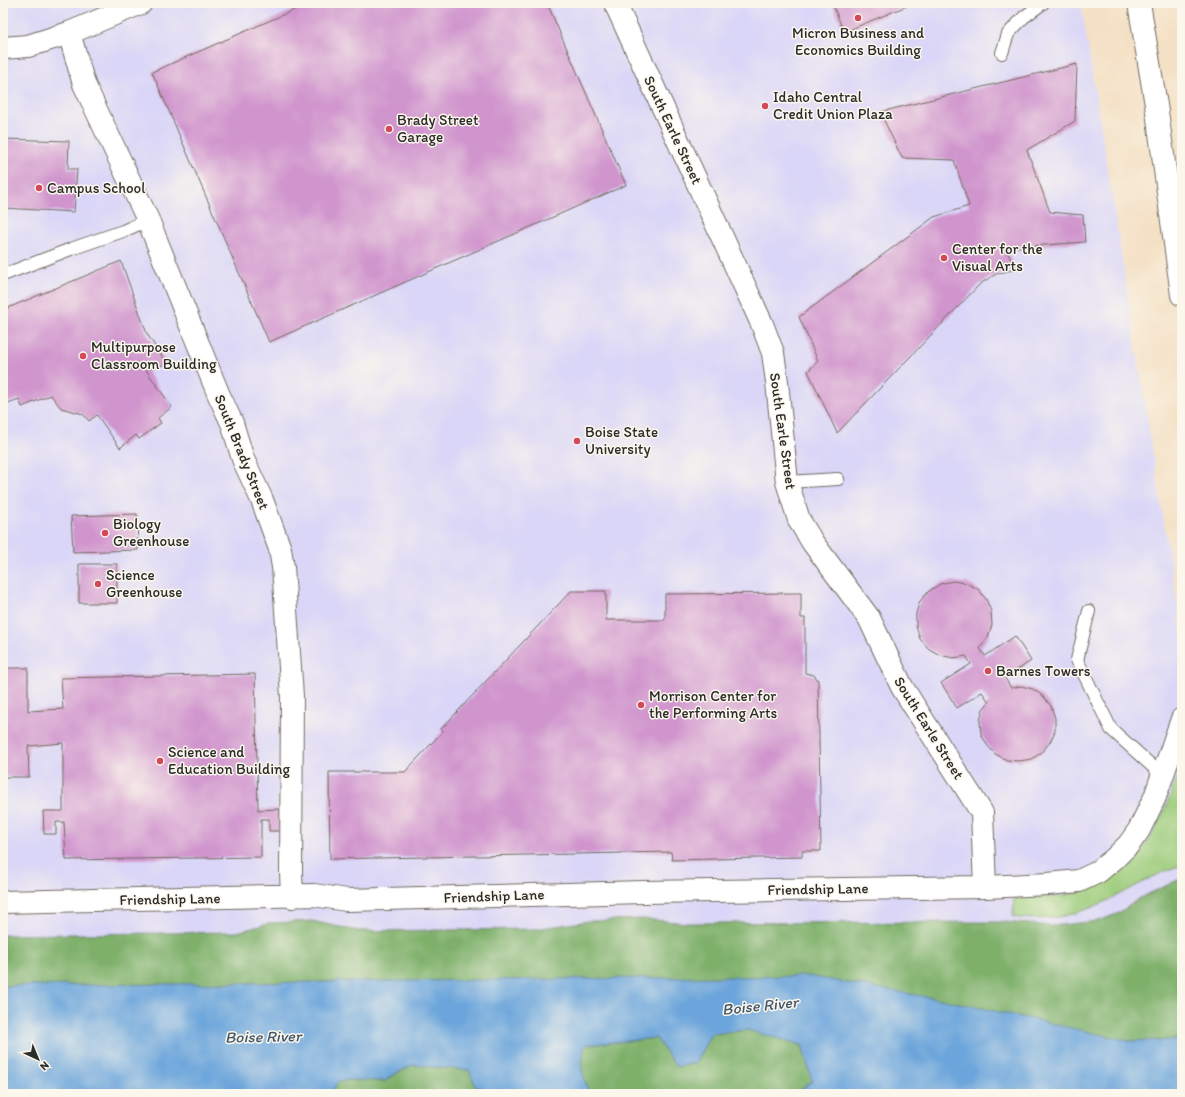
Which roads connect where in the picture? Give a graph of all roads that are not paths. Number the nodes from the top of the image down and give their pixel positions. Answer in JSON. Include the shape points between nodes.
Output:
{"nodes":[{"id":1,"x":141,"y":3,"type":"edge"},
{"id":2,"x":615,"y":3,"type":"edge"},
{"id":3,"x":1043,"y":3,"type":"edge"},
{"id":4,"x":1138,"y":3,"type":"edge"},
{"id":5,"x":69,"y":33,"type":"junction"},
{"id":6,"x":3,"y":48,"type":"edge"},
{"id":7,"x":1002,"y":53,"type":"dead end"},
{"id":8,"x":148,"y":220,"type":"junction"},
{"id":9,"x":3,"y":275,"type":"edge"},
{"id":10,"x":1182,"y":295,"type":"edge"},
{"id":11,"x":838,"y":479,"type":"dead end"},
{"id":12,"x":787,"y":482,"type":"junction"},
{"id":13,"x":1089,"y":611,"type":"dead end"},
{"id":14,"x":1180,"y":728,"type":"edge"},
{"id":15,"x":1162,"y":775,"type":"junction"},
{"id":16,"x":985,"y":887,"type":"junction"},
{"id":17,"x":292,"y":897,"type":"junction"},
{"id":18,"x":3,"y":902,"type":"edge"}],
"edges":[{"from":1,"to":5,"type":"street"},
{"from":2,"to":12,"type":"street","name":"South Earle Street","via":[[762,324],[772,353],[777,382]]},
{"from":3,"to":7,"type":"lane","via":[[1024,16],[1008,34]]},
{"from":4,"to":10,"type":"street","via":[[1157,111]]},
{"from":5,"to":6,"type":"street","via":[[28,46]]},
{"from":5,"to":8,"type":"street","name":"South Brady Street","via":[[84,84]]},
{"from":8,"to":9,"type":"lane"},
{"from":8,"to":17,"type":"street","name":"South Brady Street","via":[[232,423],[243,459],[280,549],[284,567],[292,696]]},
{"from":11,"to":12,"type":"lane"},
{"from":12,"to":16,"type":"street","name":"South Earle Street","via":[[799,520],[812,543],[869,618],[902,687],[982,813]]},
{"from":13,"to":15,"type":"lane","via":[[1077,660],[1111,728]]},
{"from":14,"to":15,"type":"street","name":"Friendship Lane"},
{"from":15,"to":16,"type":"street","name":"Friendship Lane","via":[[1155,797],[1139,830],[1120,854],[1098,872],[1079,881]]},
{"from":16,"to":17,"type":"street","name":"Friendship Lane","via":[[636,892],[347,900],[314,896]]},
{"from":17,"to":18,"type":"street","name":"Friendship Lane"}]}
